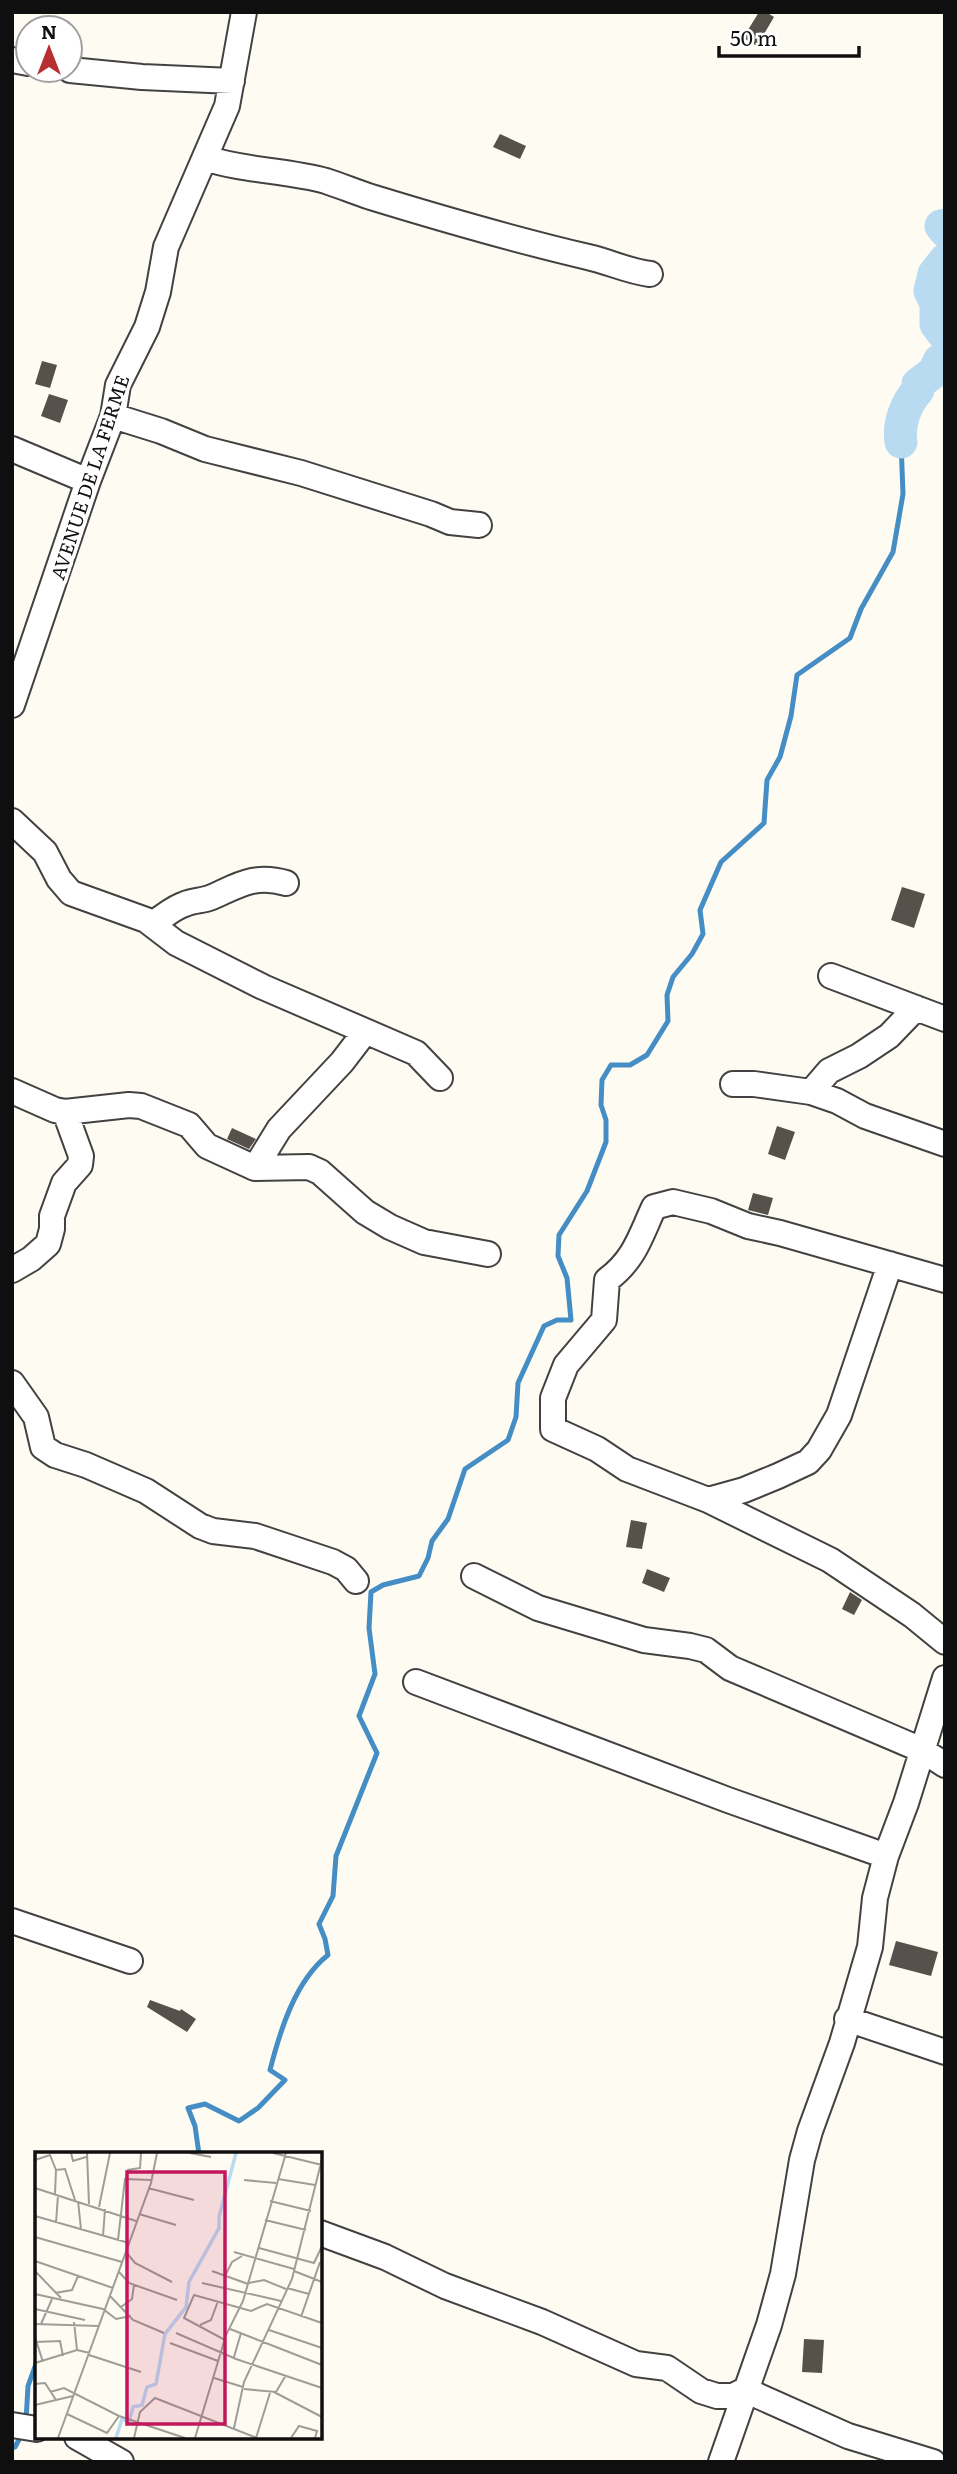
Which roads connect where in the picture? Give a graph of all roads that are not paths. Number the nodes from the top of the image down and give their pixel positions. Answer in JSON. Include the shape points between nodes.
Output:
{"nodes":[{"id":1,"x":244,"y":12,"type":"edge"},
{"id":2,"x":84,"y":71,"type":"edge"},
{"id":3,"x":232,"y":81,"type":"junction"},
{"id":4,"x":205,"y":158,"type":"junction"},
{"id":5,"x":650,"y":274,"type":"dead end"},
{"id":6,"x":113,"y":416,"type":"junction"},
{"id":7,"x":12,"y":449,"type":"edge"},
{"id":8,"x":88,"y":481,"type":"junction"},
{"id":9,"x":479,"y":525,"type":"dead end"},
{"id":10,"x":13,"y":700,"type":"edge"},
{"id":11,"x":12,"y":821,"type":"edge"},
{"id":12,"x":286,"y":883,"type":"dead end"},
{"id":13,"x":152,"y":925,"type":"junction"},
{"id":14,"x":831,"y":975,"type":"dead end"},
{"id":15,"x":916,"y":1008,"type":"junction"},
{"id":16,"x":945,"y":1019,"type":"edge"},
{"id":17,"x":365,"y":1032,"type":"junction"},
{"id":18,"x":440,"y":1078,"type":"dead end"},
{"id":19,"x":733,"y":1084,"type":"dead end"},
{"id":20,"x":12,"y":1091,"type":"edge"},
{"id":21,"x":811,"y":1092,"type":"junction"},
{"id":22,"x":65,"y":1111,"type":"junction"},
{"id":23,"x":945,"y":1144,"type":"edge"},
{"id":24,"x":255,"y":1168,"type":"junction"},
{"id":25,"x":488,"y":1254,"type":"dead end"},
{"id":26,"x":890,"y":1264,"type":"junction"},
{"id":27,"x":12,"y":1270,"type":"edge"},
{"id":28,"x":945,"y":1280,"type":"edge"},
{"id":29,"x":12,"y":1383,"type":"edge"},
{"id":30,"x":24,"y":1420,"type":"edge"},
{"id":31,"x":708,"y":1500,"type":"junction"},
{"id":32,"x":474,"y":1576,"type":"dead end"},
{"id":33,"x":356,"y":1581,"type":"dead end"},
{"id":34,"x":945,"y":1642,"type":"edge"},
{"id":35,"x":945,"y":1678,"type":"edge"},
{"id":36,"x":416,"y":1682,"type":"dead end"},
{"id":37,"x":922,"y":1750,"type":"junction"},
{"id":38,"x":945,"y":1765,"type":"edge"},
{"id":39,"x":886,"y":1856,"type":"junction"},
{"id":40,"x":12,"y":1921,"type":"edge"},
{"id":41,"x":130,"y":1961,"type":"dead end"},
{"id":42,"x":847,"y":2020,"type":"junction"},
{"id":43,"x":945,"y":2053,"type":"edge"},
{"id":44,"x":322,"y":2234,"type":"edge"},
{"id":45,"x":745,"y":2390,"type":"junction"},
{"id":46,"x":12,"y":2425,"type":"edge"},
{"id":47,"x":35,"y":2429,"type":"edge"},
{"id":48,"x":80,"y":2439,"type":"edge"},
{"id":49,"x":102,"y":2439,"type":"edge"},
{"id":50,"x":118,"y":2461,"type":"edge"},
{"id":51,"x":721,"y":2462,"type":"edge"},
{"id":52,"x":933,"y":2462,"type":"edge"}],
"edges":[{"from":1,"to":3,"type":"street","name":"AVENUE DE LA FERME"},
{"from":2,"to":3,"type":"street"},
{"from":3,"to":4,"type":"street","name":"AVENUE DE LA FERME","via":[[227,106]]},
{"from":4,"to":5,"type":"street","via":[[232,167],[326,181],[630,272]]},
{"from":4,"to":6,"type":"street","name":"AVENUE DE LA FERME","via":[[172,232],[155,303],[118,385]]},
{"from":6,"to":8,"type":"street","name":"AVENUE DE LA FERME"},
{"from":6,"to":9,"type":"street","via":[[205,449],[321,479],[450,522]]},
{"from":7,"to":8,"type":"street"},
{"from":8,"to":10,"type":"street","name":"AVENUE DE LA FERME"},
{"from":11,"to":13,"type":"street","via":[[45,852],[64,888]]},
{"from":12,"to":13,"type":"street","via":[[258,879],[240,884],[184,904]]},
{"from":13,"to":17,"type":"street","via":[[176,943],[263,987]]},
{"from":14,"to":15,"type":"street"},
{"from":15,"to":16,"type":"street"},
{"from":15,"to":21,"type":"street","via":[[889,1036],[829,1071]]},
{"from":17,"to":18,"type":"street","via":[[416,1053]]},
{"from":17,"to":24,"type":"street","via":[[279,1129]]},
{"from":19,"to":21,"type":"street"},
{"from":20,"to":22,"type":"street"},
{"from":21,"to":23,"type":"street"},
{"from":22,"to":24,"type":"street","via":[[141,1106],[189,1125],[207,1146]]},
{"from":22,"to":27,"type":"street","via":[[80,1165],[61,1190],[48,1244]]},
{"from":24,"to":25,"type":"street","via":[[309,1167],[390,1227],[424,1242]]},
{"from":26,"to":28,"type":"street"},
{"from":26,"to":31,"type":"street","via":[[839,1415],[819,1450],[807,1462],[778,1476]]},
{"from":26,"to":31,"type":"street","via":[[748,1226],[711,1211],[673,1202],[654,1207],[640,1242],[623,1268],[607,1280],[604,1320],[566,1365],[553,1398],[553,1429],[628,1469]]},
{"from":29,"to":30,"type":"street"},
{"from":30,"to":33,"type":"street","via":[[43,1447],[55,1455],[146,1492],[200,1526],[255,1536],[333,1562]]},
{"from":31,"to":34,"type":"street","via":[[830,1560]]},
{"from":32,"to":37,"type":"street","via":[[550,1611],[644,1640],[706,1650],[752,1679]]},
{"from":35,"to":37,"type":"street"},
{"from":36,"to":39,"type":"street"},
{"from":37,"to":38,"type":"street"},
{"from":37,"to":39,"type":"street"},
{"from":39,"to":42,"type":"street","via":[[875,1898],[870,1947]]},
{"from":40,"to":41,"type":"street"},
{"from":42,"to":43,"type":"street"},
{"from":42,"to":45,"type":"street","via":[[802,2160],[783,2274]]},
{"from":44,"to":45,"type":"street","via":[[636,2364],[667,2368],[701,2391],[733,2396]]},
{"from":45,"to":51,"type":"street"},
{"from":45,"to":52,"type":"street","via":[[848,2437]]},
{"from":46,"to":47,"type":"street"},
{"from":48,"to":50,"type":"street"},
{"from":49,"to":50,"type":"street"}]}
